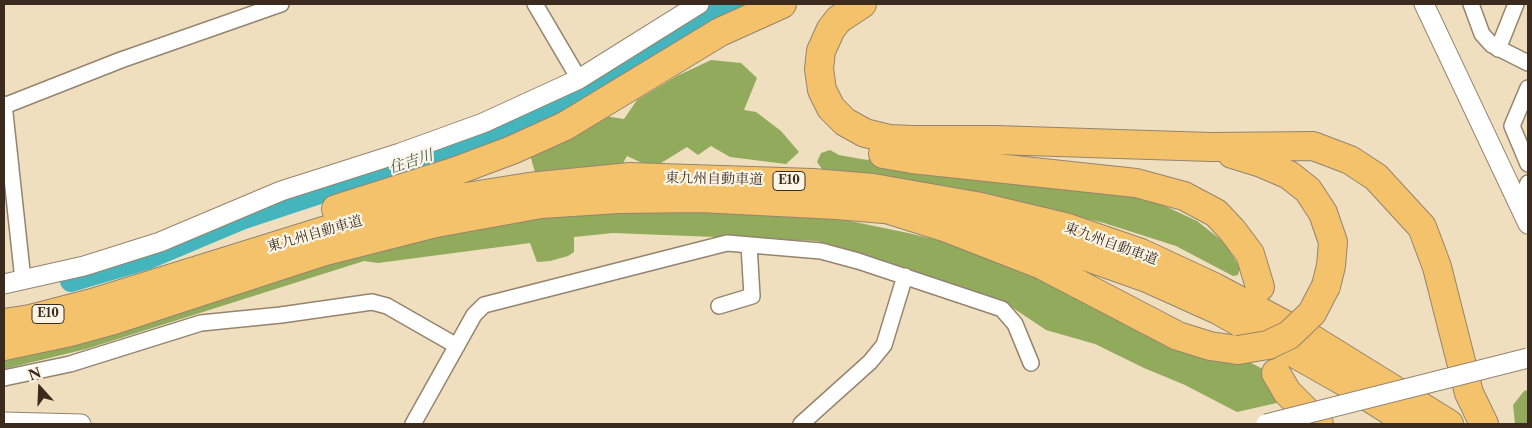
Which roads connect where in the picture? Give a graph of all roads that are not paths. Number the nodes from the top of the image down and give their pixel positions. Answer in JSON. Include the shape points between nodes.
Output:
{"nodes":[{"id":1,"x":281,"y":4,"type":"edge"},
{"id":2,"x":535,"y":4,"type":"edge"},
{"id":3,"x":699,"y":4,"type":"edge"},
{"id":4,"x":782,"y":4,"type":"edge"},
{"id":5,"x":833,"y":4,"type":"edge"},
{"id":6,"x":862,"y":4,"type":"edge"},
{"id":7,"x":1424,"y":4,"type":"edge"},
{"id":8,"x":1471,"y":4,"type":"edge"},
{"id":9,"x":1516,"y":4,"type":"edge"},
{"id":10,"x":1498,"y":49,"type":"junction"},
{"id":11,"x":1528,"y":63,"type":"edge"},
{"id":12,"x":580,"y":79,"type":"junction"},
{"id":13,"x":1528,"y":88,"type":"edge"},
{"id":14,"x":4,"y":105,"type":"edge"},
{"id":15,"x":1211,"y":148,"type":"junction"},
{"id":16,"x":1528,"y":164,"type":"edge"},
{"id":17,"x":1528,"y":183,"type":"edge"},
{"id":18,"x":1520,"y":206,"type":"junction"},
{"id":19,"x":883,"y":208,"type":"junction"},
{"id":20,"x":1528,"y":224,"type":"edge"},
{"id":21,"x":749,"y":244,"type":"junction"},
{"id":22,"x":905,"y":276,"type":"junction"},
{"id":23,"x":24,"y":280,"type":"junction"},
{"id":24,"x":4,"y":284,"type":"edge"},
{"id":25,"x":1260,"y":287,"type":"dead end"},
{"id":26,"x":92,"y":303,"type":"junction"},
{"id":27,"x":719,"y":306,"type":"dead end"},
{"id":28,"x":4,"y":323,"type":"edge"},
{"id":29,"x":4,"y":346,"type":"edge"},
{"id":30,"x":457,"y":346,"type":"junction"},
{"id":31,"x":1528,"y":358,"type":"edge"},
{"id":32,"x":1031,"y":363,"type":"dead end"},
{"id":33,"x":1276,"y":373,"type":"dead end"},
{"id":34,"x":4,"y":378,"type":"edge"},
{"id":35,"x":4,"y":422,"type":"edge"},
{"id":36,"x":81,"y":424,"type":"edge"},
{"id":37,"x":413,"y":424,"type":"edge"},
{"id":38,"x":801,"y":424,"type":"edge"},
{"id":39,"x":1266,"y":424,"type":"edge"},
{"id":40,"x":1319,"y":424,"type":"edge"},
{"id":41,"x":1410,"y":424,"type":"edge"},
{"id":42,"x":1449,"y":424,"type":"edge"},
{"id":43,"x":1484,"y":424,"type":"edge"}],
"edges":[{"from":1,"to":14,"type":"street"},
{"from":2,"to":12,"type":"street"},
{"from":3,"to":12,"type":"street"},
{"from":4,"to":26,"type":"highway","via":[[720,32],[565,126],[512,150],[284,227]]},
{"from":5,"to":25,"type":"highway","via":[[809,32],[802,59],[803,82],[812,106],[832,133],[875,152],[912,159],[1136,183],[1184,196],[1216,213],[1232,230],[1250,254]]},
{"from":6,"to":15,"type":"highway","via":[[839,20],[825,39],[819,61],[822,90],[831,108],[845,122],[865,133],[912,140]]},
{"from":7,"to":18,"type":"street"},
{"from":8,"to":10,"type":"street","via":[[1482,34]]},
{"from":9,"to":10,"type":"street"},
{"from":10,"to":11,"type":"street"},
{"from":12,"to":23,"type":"street","via":[[482,124],[400,154],[281,191],[160,242],[84,266]]},
{"from":13,"to":16,"type":"street","via":[[1512,126]]},
{"from":14,"to":23,"type":"street"},
{"from":15,"to":19,"type":"highway","bridge":true,"via":[[1289,175],[1308,190],[1324,213],[1333,242],[1326,286],[1312,313],[1289,335],[1268,345],[1238,350],[1178,336],[1042,265],[947,228]]},
{"from":15,"to":43,"type":"highway","via":[[1313,146],[1350,160],[1376,177],[1422,227],[1437,267],[1469,393]]},
{"from":17,"to":18,"type":"street"},
{"from":18,"to":20,"type":"street"},
{"from":19,"to":29,"type":"highway","name":"東九州自動車道","number":"E10","via":[[700,198],[541,204],[436,223],[350,245],[114,320]]},
{"from":19,"to":41,"type":"highway","name":"東九州自動車道","number":"E10","via":[[1026,237],[1146,278],[1226,315],[1345,382]]},
{"from":21,"to":22,"type":"street","via":[[821,252]]},
{"from":21,"to":27,"type":"street","via":[[752,296]]},
{"from":21,"to":30,"type":"street","via":[[717,244],[491,303],[477,310]]},
{"from":22,"to":32,"type":"street","via":[[1002,309],[1015,324]]},
{"from":22,"to":38,"type":"street","via":[[884,345],[870,362]]},
{"from":23,"to":24,"type":"street"},
{"from":26,"to":28,"type":"highway","name":"東九州自動車道","number":"E10"},
{"from":26,"to":42,"type":"highway","name":"東九州自動車道","number":"E10","via":[[323,230],[428,203],[529,187],[630,177],[873,188],[981,207],[1065,227],[1141,254],[1214,287],[1312,339]]},
{"from":30,"to":34,"type":"street","via":[[387,306],[372,302],[201,323],[70,364]]},
{"from":30,"to":37,"type":"street"},
{"from":31,"to":39,"type":"street","bridge":true},
{"from":33,"to":40,"type":"highway","via":[[1287,392]]},
{"from":35,"to":36,"type":"street"}]}
